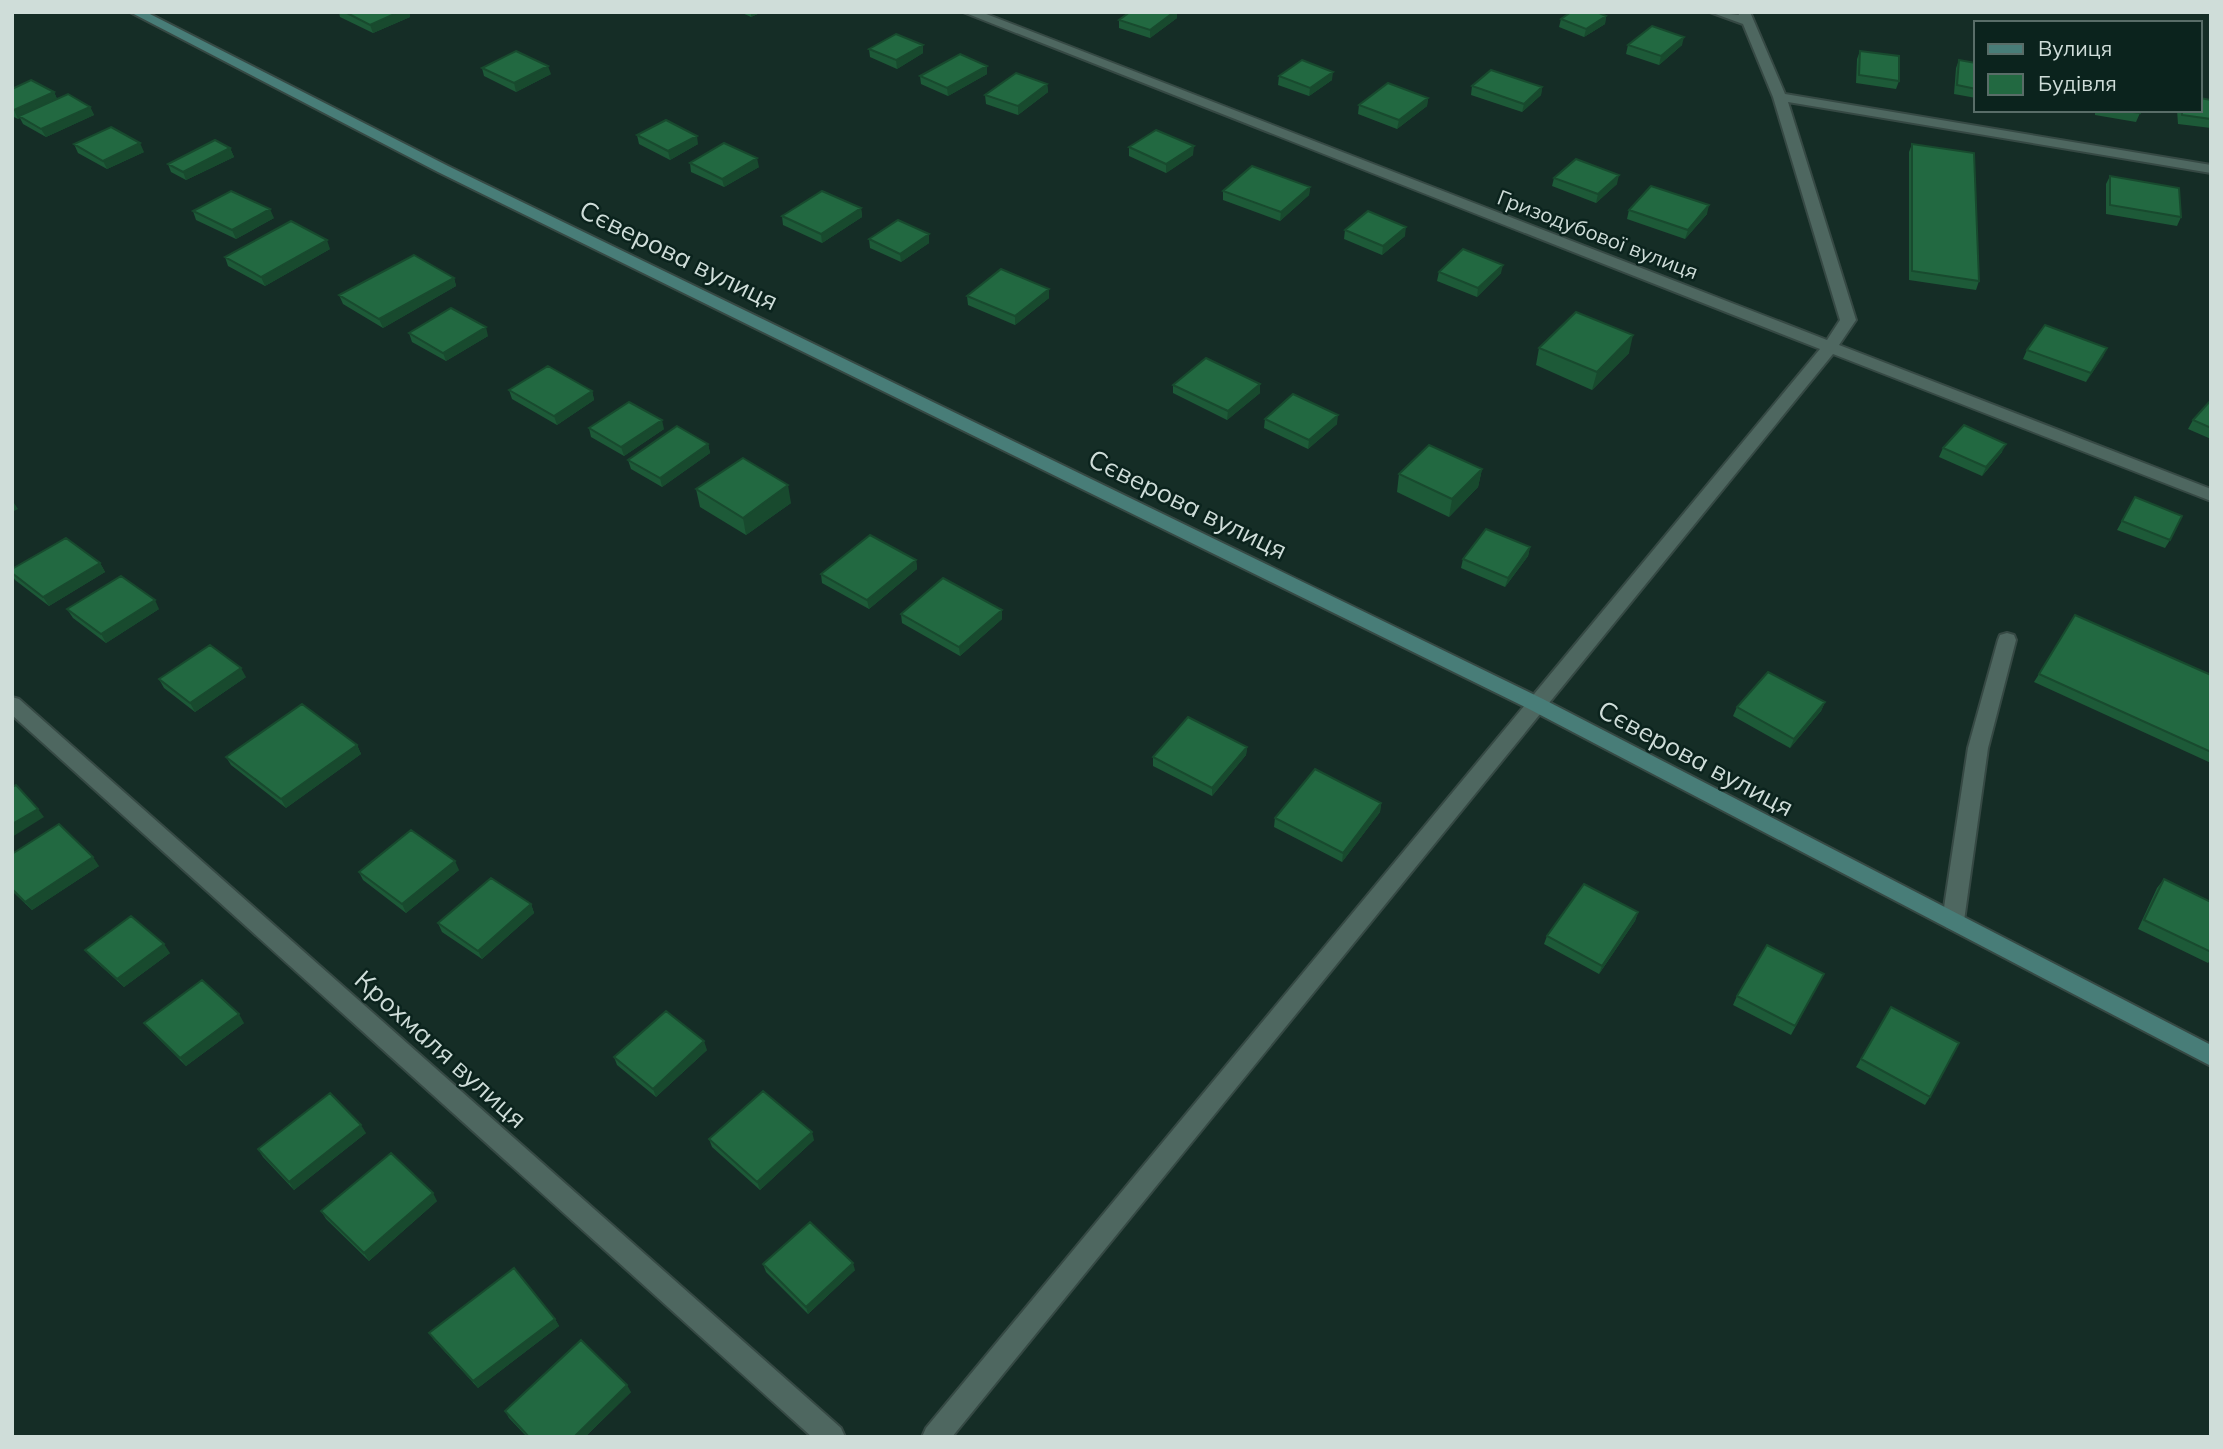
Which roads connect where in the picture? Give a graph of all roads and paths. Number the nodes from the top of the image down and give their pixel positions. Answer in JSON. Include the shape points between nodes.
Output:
{"nodes":[{"id":1,"x":136,"y":12,"type":"edge"},
{"id":2,"x":969,"y":12,"type":"edge"},
{"id":3,"x":1716,"y":12,"type":"edge"},
{"id":4,"x":1745,"y":17,"type":"edge"},
{"id":5,"x":1780,"y":97,"type":"junction"},
{"id":6,"x":2211,"y":169,"type":"edge"},
{"id":7,"x":1830,"y":347,"type":"junction"},
{"id":8,"x":2211,"y":495,"type":"edge"},
{"id":9,"x":2007,"y":640,"type":"dead end"},
{"id":10,"x":12,"y":704,"type":"edge"},
{"id":11,"x":1536,"y":704,"type":"junction"},
{"id":12,"x":1953,"y":921,"type":"junction"},
{"id":13,"x":2211,"y":1056,"type":"edge"},
{"id":14,"x":832,"y":1437,"type":"edge"},
{"id":15,"x":935,"y":1437,"type":"edge"}],
"edges":[{"from":1,"to":11,"type":"main road","name":"Сєверова вулиця","via":[[443,169]]},
{"from":2,"to":7,"type":"street","name":"Гризодубової вулиця"},
{"from":3,"to":4,"type":"street"},
{"from":4,"to":5,"type":"street"},
{"from":5,"to":6,"type":"street"},
{"from":5,"to":7,"type":"street","via":[[1848,320]]},
{"from":7,"to":8,"type":"street","name":"Гризодубової вулиця"},
{"from":7,"to":11,"type":"street"},
{"from":9,"to":12,"type":"street","via":[[1978,748]]},
{"from":10,"to":14,"type":"street","name":"Крохмаля вулиця"},
{"from":11,"to":12,"type":"main road","name":"Сєверова вулиця"},
{"from":11,"to":15,"type":"street"},
{"from":12,"to":13,"type":"main road","name":"Сєверова вулиця"}]}
